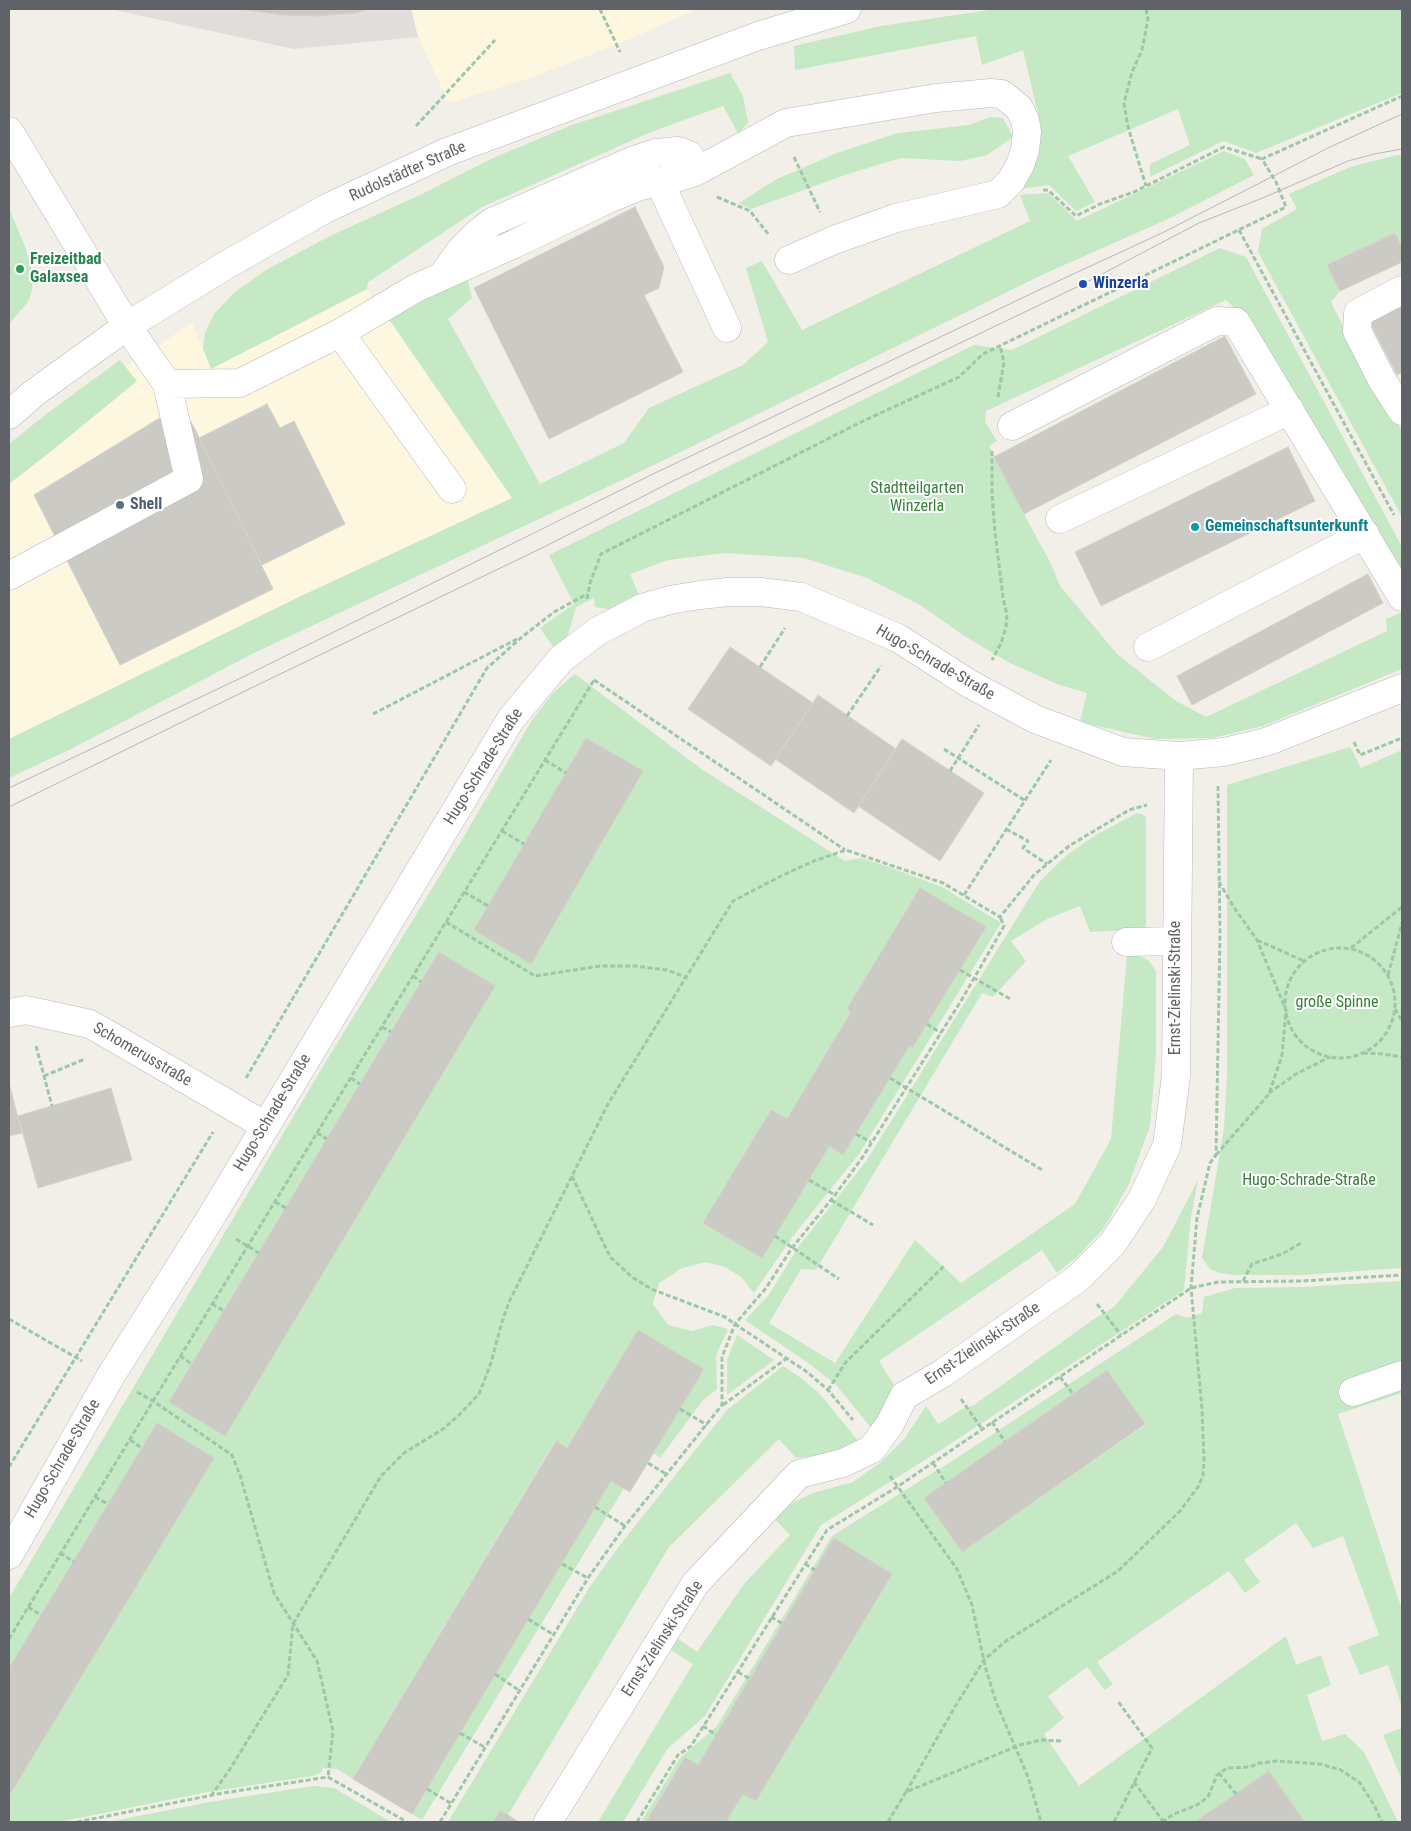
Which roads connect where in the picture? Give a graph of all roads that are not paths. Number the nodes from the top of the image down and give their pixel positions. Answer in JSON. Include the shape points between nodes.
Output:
{"nodes":[{"id":1,"x":847,"y":9,"type":"edge"},
{"id":2,"x":9,"y":131,"type":"edge"},
{"id":3,"x":699,"y":170,"type":"junction"},
{"id":4,"x":659,"y":181,"type":"junction"},
{"id":5,"x":789,"y":260,"type":"dead end"},
{"id":6,"x":443,"y":276,"type":"junction"},
{"id":7,"x":1402,"y":290,"type":"edge"},
{"id":8,"x":127,"y":326,"type":"junction"},
{"id":9,"x":727,"y":328,"type":"dead end"},
{"id":10,"x":340,"y":333,"type":"junction"},
{"id":11,"x":167,"y":384,"type":"junction"},
{"id":12,"x":1400,"y":404,"type":"edge"},
{"id":13,"x":1290,"y":410,"type":"junction"},
{"id":14,"x":9,"y":415,"type":"edge"},
{"id":15,"x":1000,"y":425,"type":"road end"},
{"id":16,"x":452,"y":489,"type":"dead end"},
{"id":17,"x":1060,"y":519,"type":"dead end"},
{"id":18,"x":1365,"y":534,"type":"junction"},
{"id":19,"x":9,"y":576,"type":"edge"},
{"id":20,"x":1402,"y":597,"type":"edge"},
{"id":21,"x":1148,"y":647,"type":"dead end"},
{"id":22,"x":1402,"y":688,"type":"edge"},
{"id":23,"x":1179,"y":756,"type":"junction"},
{"id":24,"x":1176,"y":941,"type":"junction"},
{"id":25,"x":1126,"y":942,"type":"dead end"},
{"id":26,"x":9,"y":1013,"type":"edge"},
{"id":27,"x":266,"y":1126,"type":"junction"},
{"id":28,"x":1399,"y":1382,"type":"edge"},
{"id":29,"x":1353,"y":1392,"type":"dead end"},
{"id":30,"x":9,"y":1555,"type":"edge"},
{"id":31,"x":548,"y":1822,"type":"edge"}],
"edges":[{"from":1,"to":8,"type":"street","name":"Rudolstädter Straße","via":[[764,34],[447,152],[325,209]]},
{"from":2,"to":8,"type":"street"},
{"from":3,"to":4,"type":"street"},
{"from":3,"to":5,"type":"street","via":[[786,124],[936,98],[991,93],[1002,94],[1019,108],[1027,132],[1025,150],[1011,181],[998,194],[896,218]]},
{"from":3,"to":6,"type":"street","via":[[689,155],[678,151],[634,160],[488,224],[461,250]]},
{"from":4,"to":6,"type":"street","via":[[608,199]]},
{"from":4,"to":9,"type":"street"},
{"from":6,"to":10,"type":"street","via":[[397,298]]},
{"from":7,"to":12,"type":"street","via":[[1358,313],[1357,331],[1382,380]]},
{"from":8,"to":11,"type":"street"},
{"from":8,"to":14,"type":"street","name":"Rudolstädter Straße","via":[[34,393]]},
{"from":10,"to":11,"type":"street","via":[[240,383]]},
{"from":10,"to":16,"type":"street"},
{"from":11,"to":19,"type":"street","via":[[190,479]]},
{"from":13,"to":15,"type":"street","via":[[1236,322],[1217,321]]},
{"from":13,"to":17,"type":"street"},
{"from":13,"to":18,"type":"street"},
{"from":18,"to":20,"type":"street"},
{"from":18,"to":21,"type":"street"},
{"from":22,"to":23,"type":"street","name":"Hugo-Schrade-Straße","via":[[1266,742],[1224,752]]},
{"from":23,"to":24,"type":"street","name":"Ernst-Zielinski-Straße"},
{"from":23,"to":27,"type":"street","name":"Hugo-Schrade-Straße","via":[[1123,752],[1035,719],[898,638],[801,597],[728,592],[670,600],[642,608],[598,631],[561,659],[511,719]]},
{"from":24,"to":25,"type":"street"},
{"from":24,"to":31,"type":"street","name":"Ernst-Zielinski-Straße","via":[[1176,1076],[1167,1145],[1142,1199],[1113,1243],[1077,1279],[943,1373],[904,1396],[872,1449],[843,1463],[799,1474],[695,1584]]},
{"from":26,"to":27,"type":"street","name":"Schomerusstraße","via":[[26,1010],[90,1024]]},
{"from":27,"to":30,"type":"street","name":"Hugo-Schrade-Straße","via":[[110,1377]]},
{"from":28,"to":29,"type":"street"}]}
